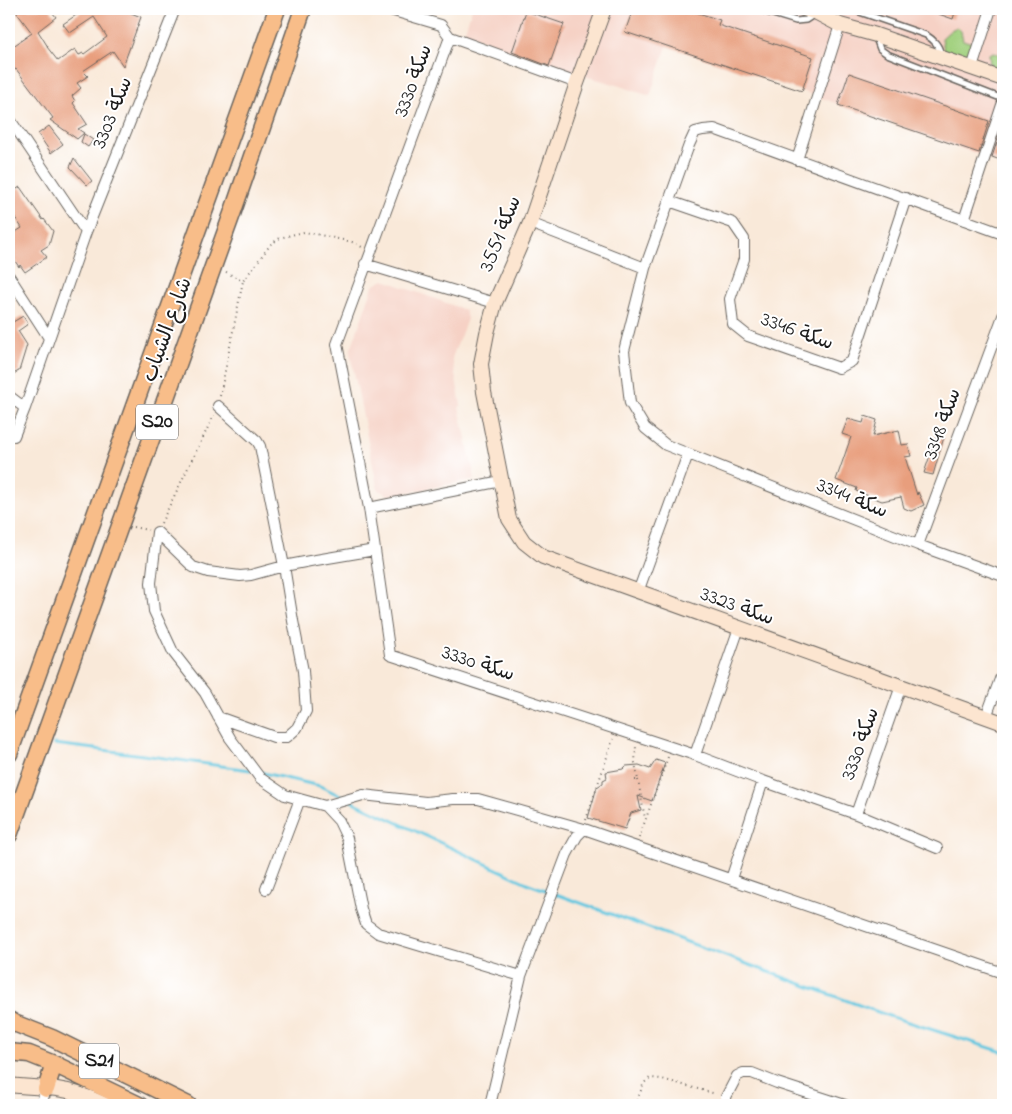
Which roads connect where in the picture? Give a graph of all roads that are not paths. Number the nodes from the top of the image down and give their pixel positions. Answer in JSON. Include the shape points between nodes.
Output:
{"nodes":[{"id":1,"x":175,"y":9,"type":"edge"},
{"id":2,"x":277,"y":9,"type":"edge"},
{"id":3,"x":302,"y":9,"type":"edge"},
{"id":4,"x":388,"y":9,"type":"edge"},
{"id":5,"x":604,"y":9,"type":"edge"},
{"id":6,"x":757,"y":9,"type":"edge"},
{"id":7,"x":851,"y":9,"type":"edge"},
{"id":8,"x":991,"y":9,"type":"edge"},
{"id":9,"x":810,"y":11,"type":"edge"},
{"id":10,"x":840,"y":25,"type":"junction"},
{"id":11,"x":876,"y":35,"type":"junction"},
{"id":12,"x":450,"y":37,"type":"junction"},
{"id":13,"x":942,"y":58,"type":"junction"},
{"id":14,"x":972,"y":68,"type":"junction"},
{"id":15,"x":1001,"y":77,"type":"edge"},
{"id":16,"x":577,"y":83,"type":"junction"},
{"id":17,"x":1003,"y":101,"type":"edge"},
{"id":18,"x":9,"y":118,"type":"edge"},
{"id":19,"x":797,"y":160,"type":"junction"},
{"id":20,"x":906,"y":198,"type":"junction"},
{"id":21,"x":669,"y":201,"type":"junction"},
{"id":22,"x":964,"y":220,"type":"junction"},
{"id":23,"x":530,"y":223,"type":"junction"},
{"id":24,"x":86,"y":232,"type":"junction"},
{"id":25,"x":1003,"y":234,"type":"edge"},
{"id":26,"x":366,"y":264,"type":"junction"},
{"id":27,"x":645,"y":268,"type":"junction"},
{"id":28,"x":9,"y":276,"type":"edge"},
{"id":29,"x":495,"y":303,"type":"junction"},
{"id":30,"x":1003,"y":316,"type":"edge"},
{"id":31,"x":49,"y":338,"type":"junction"},
{"id":32,"x":9,"y":396,"type":"edge"},
{"id":33,"x":218,"y":406,"type":"road end"},
{"id":34,"x":25,"y":408,"type":"junction"},
{"id":35,"x":14,"y":436,"type":"dead end"},
{"id":36,"x":688,"y":454,"type":"junction"},
{"id":37,"x":501,"y":481,"type":"junction"},
{"id":38,"x":369,"y":508,"type":"junction"},
{"id":39,"x":918,"y":545,"type":"junction"},
{"id":40,"x":375,"y":550,"type":"junction"},
{"id":41,"x":284,"y":566,"type":"junction"},
{"id":42,"x":1003,"y":576,"type":"edge"},
{"id":43,"x":638,"y":592,"type":"junction"},
{"id":44,"x":739,"y":628,"type":"junction"},
{"id":45,"x":1003,"y":672,"type":"edge"},
{"id":46,"x":901,"y":686,"type":"junction"},
{"id":47,"x":218,"y":717,"type":"junction"},
{"id":48,"x":986,"y":717,"type":"junction"},
{"id":49,"x":1003,"y":723,"type":"edge"},
{"id":50,"x":9,"y":754,"type":"edge"},
{"id":51,"x":695,"y":756,"type":"junction"},
{"id":52,"x":763,"y":781,"type":"junction"},
{"id":53,"x":300,"y":799,"type":"junction"},
{"id":54,"x":325,"y":806,"type":"junction"},
{"id":55,"x":856,"y":814,"type":"junction"},
{"id":56,"x":584,"y":829,"type":"junction"},
{"id":57,"x":9,"y":835,"type":"edge"},
{"id":58,"x":937,"y":848,"type":"dead end"},
{"id":59,"x":731,"y":879,"type":"junction"},
{"id":60,"x":266,"y":889,"type":"dead end"},
{"id":61,"x":1003,"y":972,"type":"edge"},
{"id":62,"x":521,"y":976,"type":"junction"},
{"id":63,"x":9,"y":1020,"type":"edge"},
{"id":64,"x":9,"y":1052,"type":"edge"},
{"id":65,"x":54,"y":1064,"type":"junction"},
{"id":66,"x":9,"y":1085,"type":"edge"},
{"id":67,"x":46,"y":1089,"type":"junction"},
{"id":68,"x":726,"y":1097,"type":"road end"},
{"id":69,"x":41,"y":1105,"type":"edge"},
{"id":70,"x":106,"y":1105,"type":"edge"},
{"id":71,"x":139,"y":1105,"type":"edge"},
{"id":72,"x":188,"y":1105,"type":"edge"},
{"id":73,"x":490,"y":1105,"type":"edge"},
{"id":74,"x":845,"y":1105,"type":"edge"}],
"edges":[{"from":1,"to":24,"type":"street","name":"سكة 3303"},
{"from":2,"to":50,"type":"main road","name":"شارع الشباب","number":"S20"},
{"from":3,"to":57,"type":"main road","name":"شارع الشباب","number":"S20"},
{"from":4,"to":12,"type":"street","via":[[441,25]]},
{"from":5,"to":16,"type":"street","name":"سكة 3551"},
{"from":6,"to":9,"type":"lane","via":[[796,22],[806,20]]},
{"from":7,"to":13,"type":"lane","via":[[932,39]]},
{"from":8,"to":14,"type":"street"},
{"from":9,"to":10,"type":"street"},
{"from":10,"to":11,"type":"street"},
{"from":10,"to":19,"type":"street"},
{"from":11,"to":13,"type":"street"},
{"from":11,"to":17,"type":"lane","via":[[880,49],[887,54]]},
{"from":12,"to":16,"type":"street","name":"سكة 3330"},
{"from":12,"to":26,"type":"street","name":"سكة 3330"},
{"from":13,"to":14,"type":"street"},
{"from":14,"to":15,"type":"street"},
{"from":16,"to":23,"type":"street","name":"سكة 3551"},
{"from":17,"to":22,"type":"street"},
{"from":18,"to":24,"type":"street"},
{"from":19,"to":20,"type":"street"},
{"from":19,"to":21,"type":"street","name":"سكة 3344","via":[[714,129],[695,132]]},
{"from":20,"to":21,"type":"street","name":"سكة 3346","via":[[852,361],[839,368],[748,336],[733,324],[730,299],[744,259],[744,239],[733,223]]},
{"from":20,"to":22,"type":"street"},
{"from":21,"to":27,"type":"street","name":"سكة 3344"},
{"from":22,"to":25,"type":"street"},
{"from":23,"to":27,"type":"street"},
{"from":23,"to":29,"type":"street","name":"سكة 3551"},
{"from":24,"to":31,"type":"street","name":"سكة 3303"},
{"from":26,"to":29,"type":"street"},
{"from":26,"to":38,"type":"street","name":"سكة 3330","via":[[337,344]]},
{"from":27,"to":36,"type":"street","name":"سكة 3344","via":[[624,351],[630,402],[645,428],[666,445]]},
{"from":28,"to":31,"type":"street"},
{"from":29,"to":37,"type":"street","name":"سكة 3551","via":[[481,364]]},
{"from":30,"to":39,"type":"street","name":"سكة 3348"},
{"from":31,"to":34,"type":"street","name":"سكة 3303"},
{"from":32,"to":34,"type":"street"},
{"from":33,"to":41,"type":"street","via":[[260,446]]},
{"from":34,"to":35,"type":"street","name":"سكة 3303"},
{"from":36,"to":39,"type":"street","name":"سكة 3344"},
{"from":36,"to":43,"type":"street"},
{"from":37,"to":38,"type":"street"},
{"from":37,"to":43,"type":"street","name":"سكة 3323","via":[[509,519],[524,542],[543,557]]},
{"from":38,"to":40,"type":"street","name":"سكة 3330"},
{"from":39,"to":42,"type":"street","name":"سكة 3344"},
{"from":40,"to":41,"type":"street"},
{"from":40,"to":51,"type":"street","name":"سكة 3330","via":[[390,655]]},
{"from":41,"to":47,"type":"street","via":[[303,671],[306,711],[297,728],[287,737],[274,737]]},
{"from":41,"to":47,"type":"street","via":[[246,576],[208,572],[193,567],[157,532],[151,583],[154,611],[173,652],[205,693]]},
{"from":43,"to":44,"type":"street","name":"سكة 3323"},
{"from":44,"to":46,"type":"street","name":"سكة 3323"},
{"from":44,"to":51,"type":"street"},
{"from":45,"to":48,"type":"street"},
{"from":46,"to":48,"type":"street","name":"سكة 3323"},
{"from":46,"to":55,"type":"street","name":"سكة 3330"},
{"from":47,"to":53,"type":"street","via":[[260,778],[285,795]]},
{"from":48,"to":49,"type":"street","name":"سكة 3323"},
{"from":51,"to":52,"type":"street","name":"سكة 3330"},
{"from":52,"to":55,"type":"street","name":"سكة 3330"},
{"from":52,"to":59,"type":"street"},
{"from":53,"to":54,"type":"street"},
{"from":53,"to":60,"type":"street"},
{"from":54,"to":56,"type":"street","via":[[363,794],[426,802],[478,799]]},
{"from":54,"to":62,"type":"street","via":[[339,821],[346,838],[366,924],[378,933]]},
{"from":55,"to":58,"type":"street","name":"سكة 3330"},
{"from":56,"to":59,"type":"street"},
{"from":56,"to":62,"type":"street","via":[[567,854]]},
{"from":59,"to":61,"type":"street"},
{"from":62,"to":73,"type":"street"},
{"from":63,"to":72,"type":"main road","number":"S21"},
{"from":64,"to":65,"type":"main road","number":"S21","via":[[29,1054]]},
{"from":65,"to":67,"type":"main road"},
{"from":65,"to":71,"type":"main road","number":"S21"},
{"from":66,"to":67,"type":"street"},
{"from":67,"to":69,"type":"street"},
{"from":67,"to":70,"type":"street","via":[[72,1092]]},
{"from":68,"to":74,"type":"street","via":[[737,1076],[752,1073]]}]}
